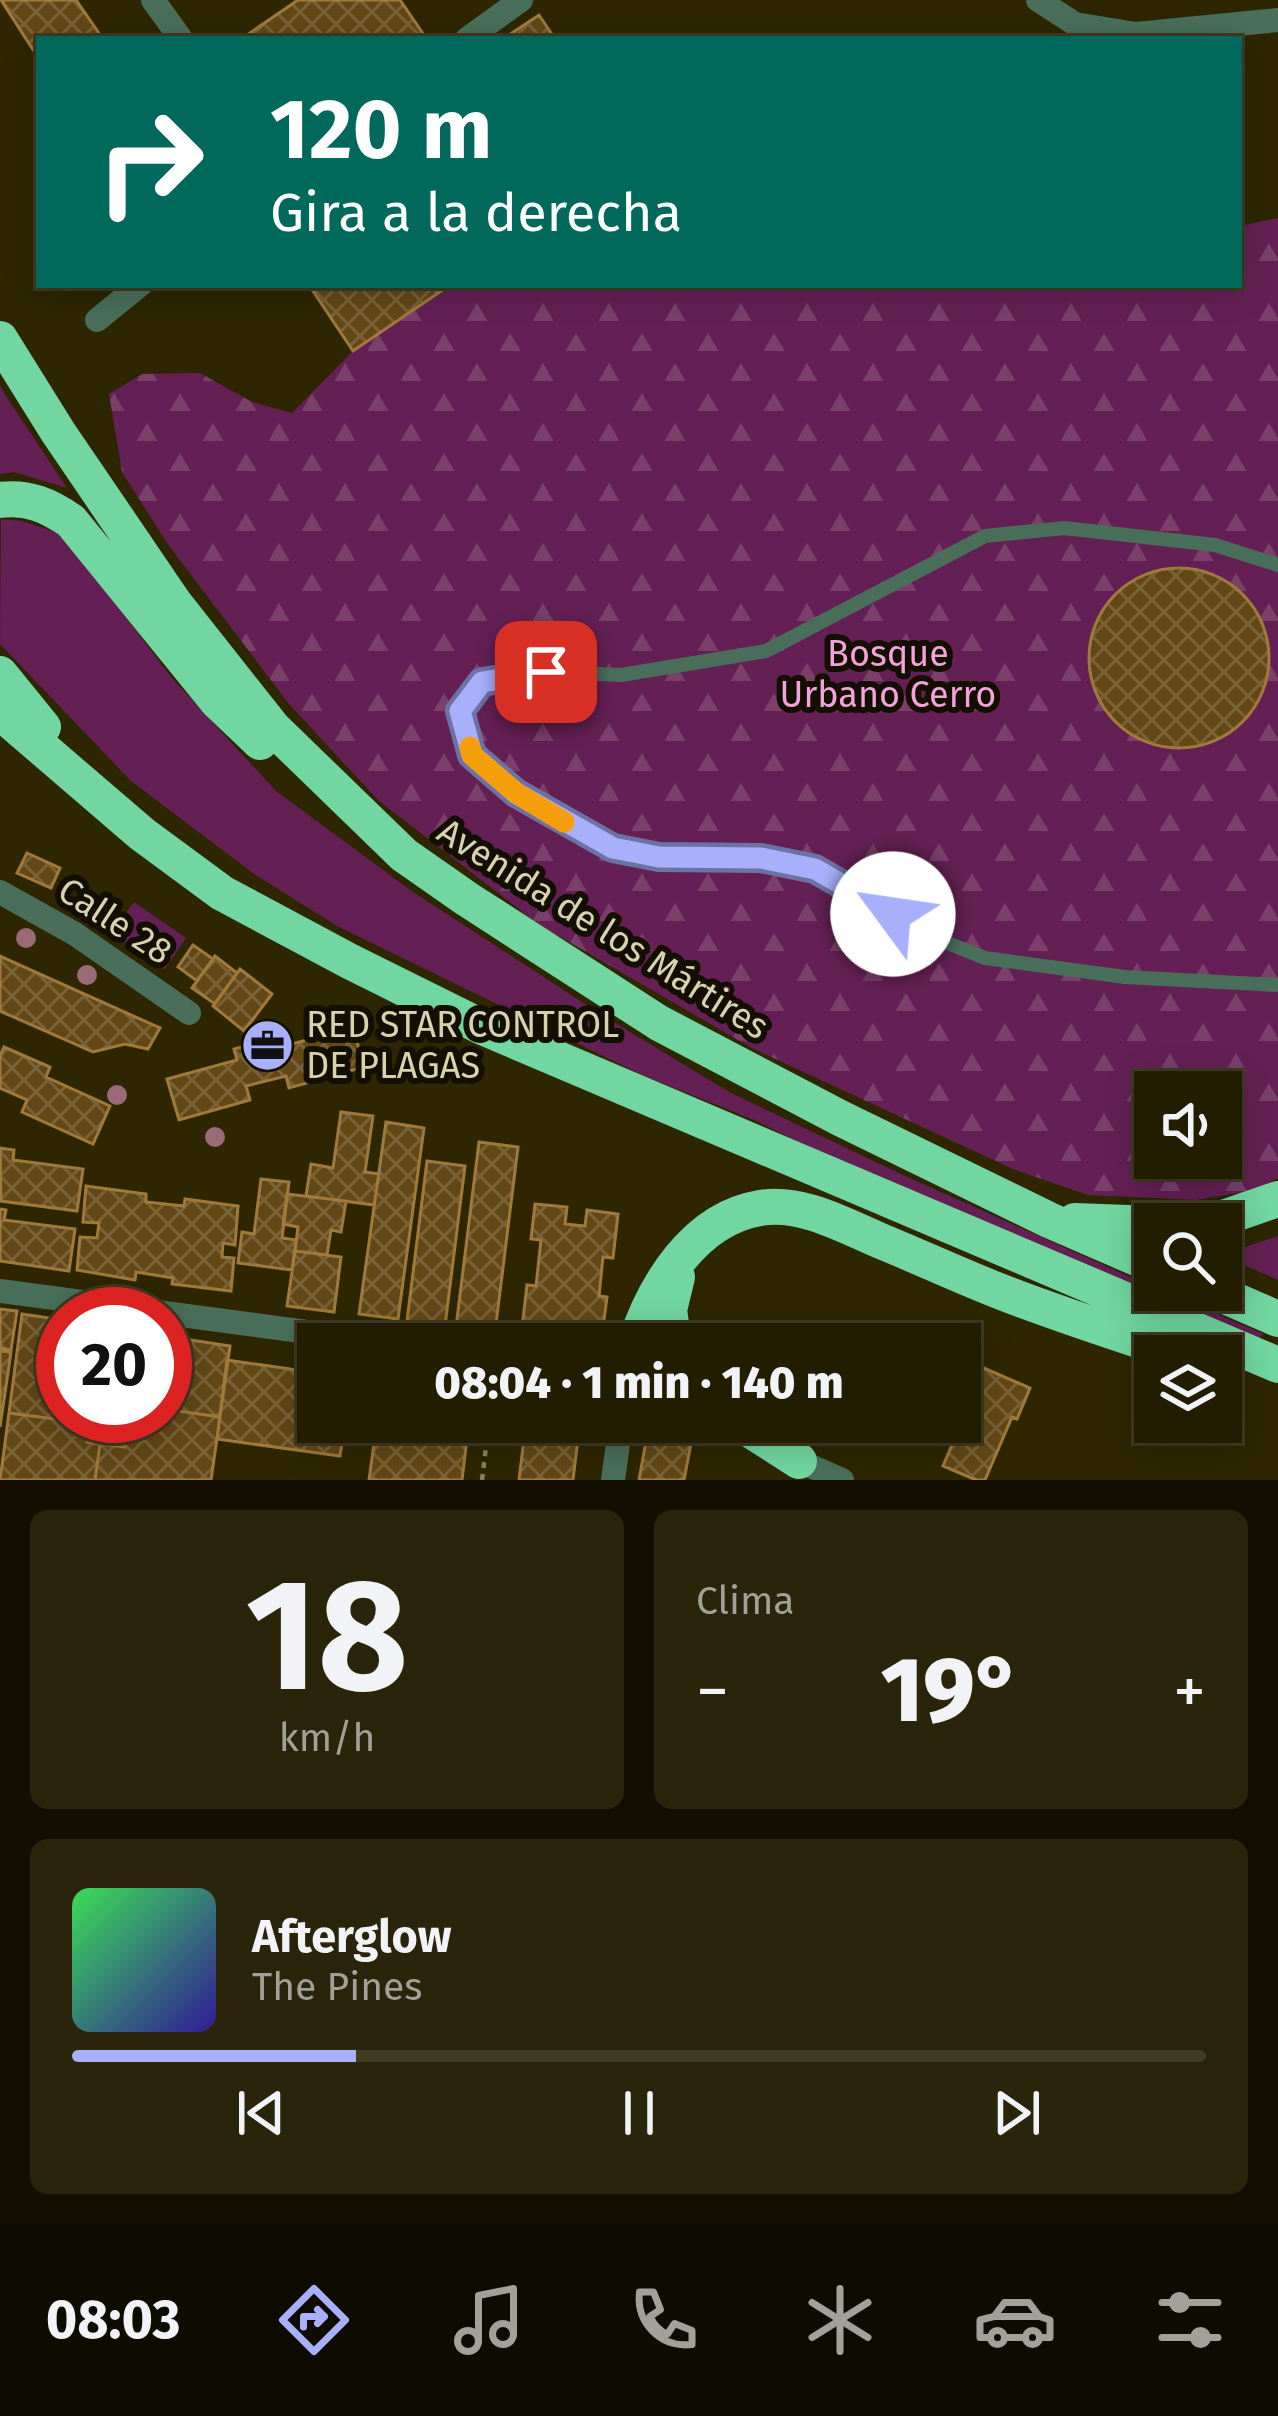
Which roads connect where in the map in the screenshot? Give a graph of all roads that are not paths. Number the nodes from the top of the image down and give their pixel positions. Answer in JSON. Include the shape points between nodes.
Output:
{"nodes":[{"id":1,"x":153,"y":0,"type":"edge"},
{"id":2,"x":521,"y":0,"type":"edge"},
{"id":3,"x":1038,"y":0,"type":"edge"},
{"id":4,"x":1278,"y":20,"type":"edge"},
{"id":5,"x":179,"y":36,"type":"edge"},
{"id":6,"x":470,"y":36,"type":"edge"},
{"id":7,"x":136,"y":288,"type":"edge"},
{"id":8,"x":0,"y":307,"type":"edge"},
{"id":9,"x":97,"y":320,"type":"dead end"},
{"id":10,"x":0,"y":339,"type":"edge"},
{"id":11,"x":58,"y":432,"type":"junction"},
{"id":12,"x":0,"y":500,"type":"edge"},
{"id":13,"x":1278,"y":565,"type":"edge"},
{"id":14,"x":0,"y":674,"type":"edge"},
{"id":15,"x":0,"y":712,"type":"edge"},
{"id":16,"x":142,"y":834,"type":"junction"},
{"id":17,"x":404,"y":856,"type":"junction"},
{"id":18,"x":0,"y":892,"type":"edge"},
{"id":19,"x":1278,"y":985,"type":"edge"},
{"id":20,"x":188,"y":1013,"type":"dead end"},
{"id":21,"x":1278,"y":1199,"type":"edge"},
{"id":22,"x":1242,"y":1211,"type":"edge"},
{"id":23,"x":1049,"y":1220,"type":"junction"},
{"id":24,"x":1134,"y":1223,"type":"edge"},
{"id":25,"x":690,"y":1249,"type":"junction"},
{"id":26,"x":1134,"y":1256,"type":"edge"},
{"id":27,"x":0,"y":1291,"type":"edge"},
{"id":28,"x":1242,"y":1303,"type":"edge"},
{"id":29,"x":1278,"y":1319,"type":"edge"},
{"id":30,"x":643,"y":1323,"type":"edge"},
{"id":31,"x":670,"y":1323,"type":"edge"},
{"id":32,"x":297,"y":1331,"type":"edge"},
{"id":33,"x":1134,"y":1338,"type":"edge"},
{"id":34,"x":1278,"y":1364,"type":"edge"},
{"id":35,"x":1242,"y":1369,"type":"edge"},
{"id":36,"x":1278,"y":1376,"type":"edge"},
{"id":37,"x":618,"y":1443,"type":"edge"},
{"id":38,"x":759,"y":1443,"type":"edge"},
{"id":39,"x":771,"y":1443,"type":"edge"},
{"id":40,"x":800,"y":1461,"type":"junction"},
{"id":41,"x":613,"y":1480,"type":"edge"},
{"id":42,"x":842,"y":1480,"type":"edge"}],
"edges":[{"from":1,"to":5,"type":"street"},
{"from":2,"to":6,"type":"street"},
{"from":3,"to":4,"type":"street","via":[[1075,24],[1136,34]]},
{"from":7,"to":9,"type":"street"},
{"from":8,"to":11,"type":"highway"},
{"from":10,"to":11,"type":"highway","name":"Avenida de los Mártires"},
{"from":11,"to":17,"type":"highway","name":"Avenida de los Mártires","via":[[175,604],[273,728]]},
{"from":12,"to":17,"type":"highway","via":[[47,505],[71,521],[217,701],[308,787]]},
{"from":13,"to":19,"type":"lane","via":[[1214,545],[1064,528],[986,536],[766,650],[621,675],[546,672],[482,682],[460,711],[472,755],[516,793],[613,848],[815,869],[928,935],[985,958],[1125,977]]},
{"from":14,"to":16,"type":"highway"},
{"from":15,"to":16,"type":"highway"},
{"from":16,"to":34,"type":"highway","via":[[222,892],[480,1026]]},
{"from":17,"to":23,"type":"highway","name":"Avenida de los Mártires","via":[[659,1023]]},
{"from":18,"to":20,"type":"street","name":"Calle 28"},
{"from":21,"to":22,"type":"highway"},
{"from":23,"to":24,"type":"highway"},
{"from":23,"to":26,"type":"highway","name":"Avenida de los Mártires"},
{"from":25,"to":30,"type":"highway"},
{"from":25,"to":31,"type":"highway","via":[[671,1293]]},
{"from":25,"to":33,"type":"highway","via":[[751,1210],[800,1210]]},
{"from":27,"to":32,"type":"street"},
{"from":28,"to":29,"type":"highway"},
{"from":35,"to":36,"type":"highway"},
{"from":37,"to":41,"type":"street"},
{"from":38,"to":40,"type":"street"},
{"from":39,"to":40,"type":"highway"},
{"from":40,"to":42,"type":"street"}]}
